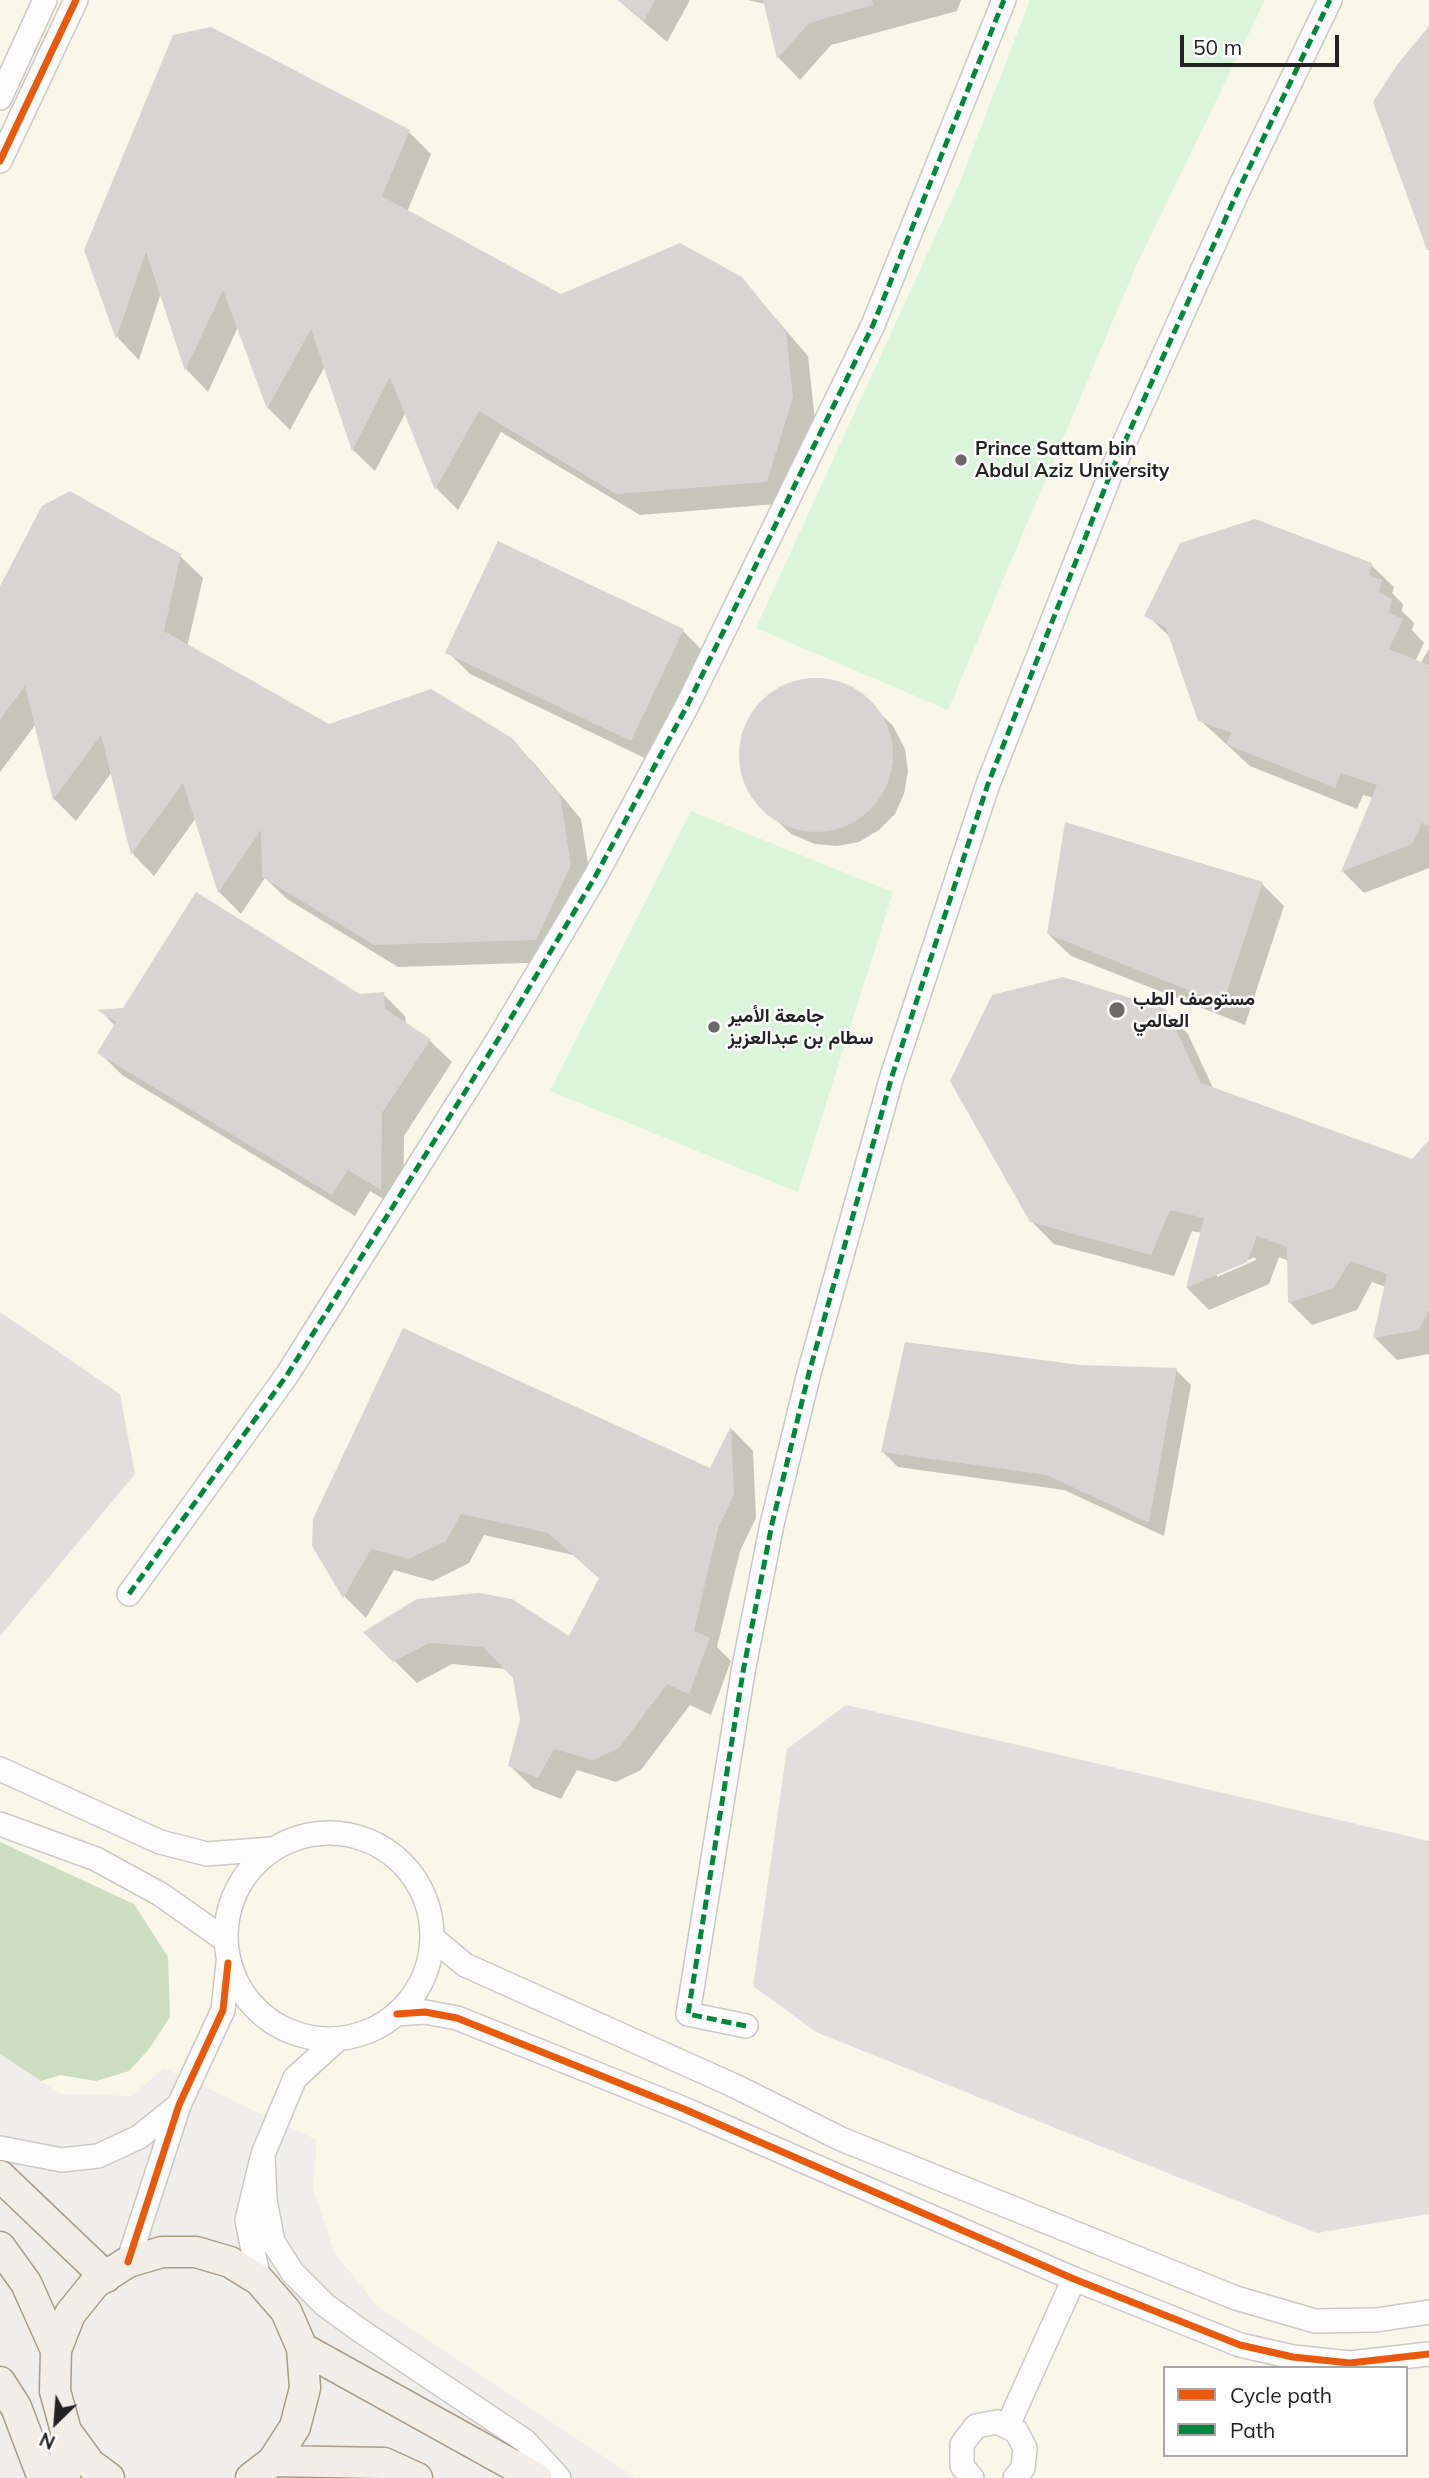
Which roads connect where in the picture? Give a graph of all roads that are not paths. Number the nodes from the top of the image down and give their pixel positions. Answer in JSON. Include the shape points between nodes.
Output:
{"nodes":[{"id":1,"x":44,"y":0,"type":"edge"},
{"id":2,"x":76,"y":0,"type":"edge"},
{"id":3,"x":1004,"y":0,"type":"edge"},
{"id":4,"x":1330,"y":0,"type":"edge"},
{"id":5,"x":0,"y":98,"type":"edge"},
{"id":6,"x":0,"y":161,"type":"edge"},
{"id":7,"x":129,"y":1594,"type":"dead end"},
{"id":8,"x":0,"y":1769,"type":"edge"},
{"id":9,"x":0,"y":1824,"type":"edge"},
{"id":10,"x":271,"y":1849,"type":"junction"},
{"id":11,"x":224,"y":1939,"type":"junction"},
{"id":12,"x":435,"y":1940,"type":"junction"},
{"id":13,"x":228,"y":1963,"type":"junction"},
{"id":14,"x":397,"y":2014,"type":"junction"},
{"id":15,"x":746,"y":2026,"type":"dead end"},
{"id":16,"x":338,"y":2039,"type":"junction"},
{"id":17,"x":179,"y":2105,"type":"junction"},
{"id":18,"x":841,"y":2139,"type":"junction"},
{"id":19,"x":0,"y":2148,"type":"edge"},
{"id":20,"x":263,"y":2154,"type":"junction"},
{"id":21,"x":825,"y":2171,"type":"junction"},
{"id":22,"x":0,"y":2176,"type":"edge"},
{"id":23,"x":0,"y":2247,"type":"edge"},
{"id":24,"x":117,"y":2269,"type":"junction"},
{"id":25,"x":1074,"y":2279,"type":"junction"},
{"id":26,"x":260,"y":2280,"type":"junction"},
{"id":27,"x":1429,"y":2312,"type":"edge"},
{"id":28,"x":302,"y":2348,"type":"junction"},
{"id":29,"x":57,"y":2350,"type":"junction"},
{"id":30,"x":1429,"y":2354,"type":"edge"},
{"id":31,"x":0,"y":2382,"type":"edge"},
{"id":32,"x":1007,"y":2425,"type":"junction"},
{"id":33,"x":66,"y":2431,"type":"junction"},
{"id":34,"x":262,"y":2469,"type":"edge"},
{"id":35,"x":43,"y":2478,"type":"edge"},
{"id":36,"x":65,"y":2478,"type":"edge"},
{"id":37,"x":109,"y":2478,"type":"edge"},
{"id":38,"x":417,"y":2478,"type":"edge"},
{"id":39,"x":536,"y":2478,"type":"edge"},
{"id":40,"x":559,"y":2478,"type":"edge"},
{"id":41,"x":972,"y":2478,"type":"edge"},
{"id":42,"x":1015,"y":2478,"type":"edge"}],
"edges":[{"from":1,"to":5,"type":"street"},
{"from":2,"to":6,"type":"street"},
{"from":3,"to":7,"type":"street","via":[[873,325],[688,704],[595,877],[287,1375]]},
{"from":4,"to":15,"type":"street","via":[[1107,482],[988,784],[892,1076],[772,1524],[743,1672],[688,2014]]},
{"from":8,"to":10,"type":"street","via":[[160,1842],[207,1854]]},
{"from":9,"to":11,"type":"street","via":[[96,1859],[160,1894]]},
{"from":10,"to":11,"type":"street","via":[[246,1873],[229,1904]]},
{"from":10,"to":12,"type":"street","via":[[300,1836],[330,1832],[361,1838],[389,1852],[411,1874],[426,1901]]},
{"from":11,"to":13,"type":"street"},
{"from":12,"to":14,"type":"street","via":[[417,1990]]},
{"from":12,"to":18,"type":"street","via":[[466,1965]]},
{"from":13,"to":16,"type":"street","via":[[243,1996],[269,2021],[302,2036]]},
{"from":13,"to":17,"type":"street","via":[[223,2010]]},
{"from":14,"to":16,"type":"street","via":[[370,2031]]},
{"from":14,"to":21,"type":"street","via":[[425,2012],[457,2018]]},
{"from":16,"to":20,"type":"street","via":[[295,2078]]},
{"from":17,"to":19,"type":"street","via":[[139,2137],[98,2156],[62,2160]]},
{"from":17,"to":24,"type":"street"},
{"from":18,"to":21,"type":"street"},
{"from":18,"to":27,"type":"street","via":[[1236,2298],[1315,2320]]},
{"from":20,"to":26,"type":"street","via":[[247,2220]]},
{"from":20,"to":40,"type":"street","via":[[273,2242],[293,2273],[325,2305],[525,2441]]},
{"from":21,"to":25,"type":"street"},
{"from":22,"to":24,"type":"main road"},
{"from":23,"to":29,"type":"main road","via":[[26,2283]]},
{"from":24,"to":26,"type":"main road","via":[[162,2252],[197,2252],[230,2262]]},
{"from":24,"to":29,"type":"main road","via":[[95,2283],[71,2314]]},
{"from":25,"to":30,"type":"street","via":[[1240,2345],[1293,2357],[1350,2363]]},
{"from":25,"to":32,"type":"street"},
{"from":26,"to":28,"type":"main road","via":[[286,2311]]},
{"from":28,"to":34,"type":"main road","via":[[304,2388],[295,2427]]},
{"from":28,"to":39,"type":"main road"},
{"from":29,"to":33,"type":"main road","via":[[55,2391]]},
{"from":31,"to":35,"type":"main road","via":[[16,2407]]},
{"from":32,"to":41,"type":"street","via":[[986,2422],[967,2434],[960,2454],[962,2466]]},
{"from":32,"to":42,"type":"street","via":[[1025,2448],[1023,2468]]},
{"from":33,"to":36,"type":"main road"},
{"from":33,"to":37,"type":"main road","via":[[90,2464]]},
{"from":34,"to":38,"type":"main road","via":[[384,2463]]}]}
